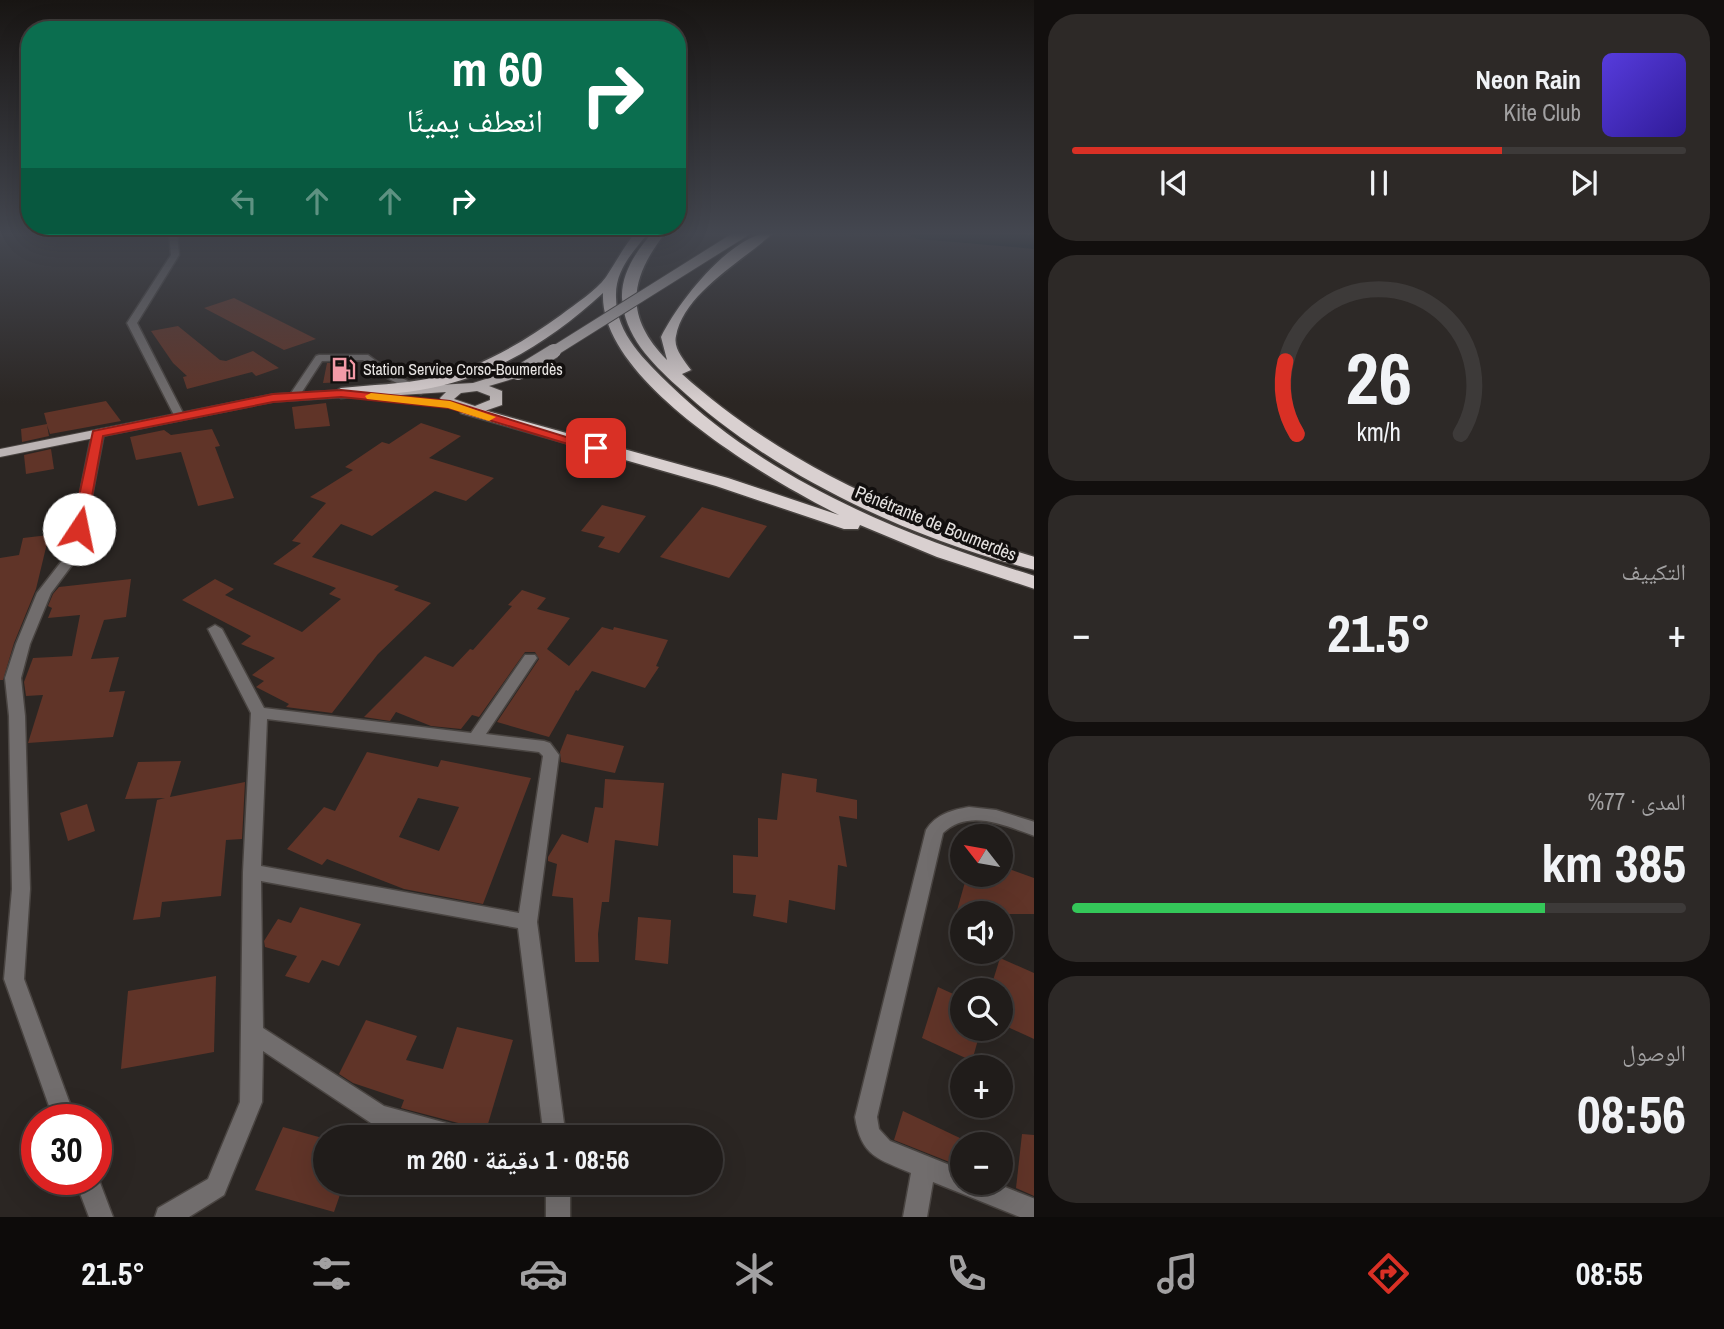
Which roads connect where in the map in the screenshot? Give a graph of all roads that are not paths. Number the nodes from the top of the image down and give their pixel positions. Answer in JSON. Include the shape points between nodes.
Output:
{"nodes":[{"id":1,"x":154,"y":289,"type":"edge"},
{"id":2,"x":600,"y":289,"type":"edge"},
{"id":3,"x":611,"y":289,"type":"edge"},
{"id":4,"x":631,"y":289,"type":"edge"},
{"id":5,"x":653,"y":289,"type":"edge"},
{"id":6,"x":699,"y":289,"type":"edge"},
{"id":7,"x":518,"y":373,"type":"junction"},
{"id":8,"x":474,"y":387,"type":"junction"},
{"id":9,"x":416,"y":388,"type":"junction"},
{"id":10,"x":341,"y":393,"type":"junction"},
{"id":11,"x":294,"y":396,"type":"junction"},
{"id":12,"x":497,"y":402,"type":"junction"},
{"id":13,"x":458,"y":407,"type":"junction"},
{"id":14,"x":180,"y":417,"type":"junction"},
{"id":15,"x":98,"y":433,"type":"junction"},
{"id":16,"x":0,"y":453,"type":"edge"},
{"id":17,"x":775,"y":454,"type":"junction"},
{"id":18,"x":1034,"y":564,"type":"edge"},
{"id":19,"x":993,"y":571,"type":"junction"},
{"id":20,"x":1034,"y":583,"type":"edge"},
{"id":21,"x":215,"y":629,"type":"dead end"},
{"id":22,"x":530,"y":658,"type":"dead end"},
{"id":23,"x":259,"y":713,"type":"junction"},
{"id":24,"x":475,"y":739,"type":"junction"},
{"id":25,"x":1034,"y":829,"type":"edge"},
{"id":26,"x":252,"y":872,"type":"junction"},
{"id":27,"x":527,"y":922,"type":"junction"},
{"id":28,"x":7,"y":975,"type":"edge"},
{"id":29,"x":253,"y":1032,"type":"junction"},
{"id":30,"x":59,"y":1104,"type":"edge"},
{"id":31,"x":415,"y":1125,"type":"edge"},
{"id":32,"x":553,"y":1125,"type":"edge"},
{"id":33,"x":923,"y":1166,"type":"junction"},
{"id":34,"x":950,"y":1177,"type":"edge"},
{"id":35,"x":91,"y":1195,"type":"edge"},
{"id":36,"x":558,"y":1195,"type":"edge"},
{"id":37,"x":995,"y":1195,"type":"edge"},
{"id":38,"x":1034,"y":1211,"type":"edge"},
{"id":39,"x":95,"y":1214,"type":"edge"},
{"id":40,"x":167,"y":1217,"type":"edge"},
{"id":41,"x":558,"y":1217,"type":"edge"},
{"id":42,"x":915,"y":1217,"type":"edge"}],
"edges":[{"from":1,"to":14,"type":"street","via":[[132,323]]},
{"from":2,"to":9,"type":"highway","via":[[572,313],[501,358]]},
{"from":3,"to":19,"type":"highway","name":"Pénétrante de Boumerdès","via":[[616,328],[641,368],[684,408],[761,464],[823,499],[886,530]]},
{"from":4,"to":17,"type":"highway","name":"Pénétrante de Boumerdès","via":[[630,309],[649,350]]},
{"from":5,"to":7,"type":"main road","bridge":true},
{"from":6,"to":17,"type":"highway","via":[[681,310],[668,337],[673,358]]},
{"from":7,"to":8,"type":"main road"},
{"from":7,"to":12,"type":"main road"},
{"from":8,"to":9,"type":"main road"},
{"from":8,"to":12,"type":"main road","via":[[498,394]]},
{"from":8,"to":13,"type":"main road","via":[[449,394],[447,398]]},
{"from":9,"to":10,"type":"highway"},
{"from":9,"to":11,"type":"street","via":[[387,374],[365,356],[341,355],[319,358]]},
{"from":10,"to":11,"type":"main road"},
{"from":10,"to":13,"type":"main road"},
{"from":11,"to":14,"type":"main road"},
{"from":12,"to":13,"type":"main road","via":[[485,409]]},
{"from":13,"to":19,"type":"highway","via":[[722,482]]},
{"from":14,"to":15,"type":"main road"},
{"from":15,"to":16,"type":"main road"},
{"from":15,"to":28,"type":"street","via":[[74,553],[44,593],[13,678],[18,716],[21,889]]},
{"from":17,"to":18,"type":"highway","name":"Pénétrante de Boumerdès","via":[[888,510]]},
{"from":19,"to":20,"type":"highway","name":"Pénétrante de Boumerdès"},
{"from":21,"to":23,"type":"street"},
{"from":22,"to":24,"type":"street"},
{"from":23,"to":24,"type":"street"},
{"from":23,"to":26,"type":"street"},
{"from":24,"to":27,"type":"street","via":[[544,747],[551,755]]},
{"from":25,"to":33,"type":"street","via":[[985,814],[960,813],[944,818],[935,830],[866,1118],[869,1134],[882,1149]]},
{"from":26,"to":27,"type":"street"},
{"from":26,"to":29,"type":"street"},
{"from":27,"to":32,"type":"street"},
{"from":28,"to":30,"type":"street"},
{"from":29,"to":31,"type":"street","via":[[379,1115]]},
{"from":29,"to":40,"type":"street","via":[[251,1102],[216,1187]]},
{"from":33,"to":34,"type":"street"},
{"from":33,"to":42,"type":"street"},
{"from":35,"to":39,"type":"street"},
{"from":36,"to":41,"type":"street"},
{"from":37,"to":38,"type":"street"}]}
